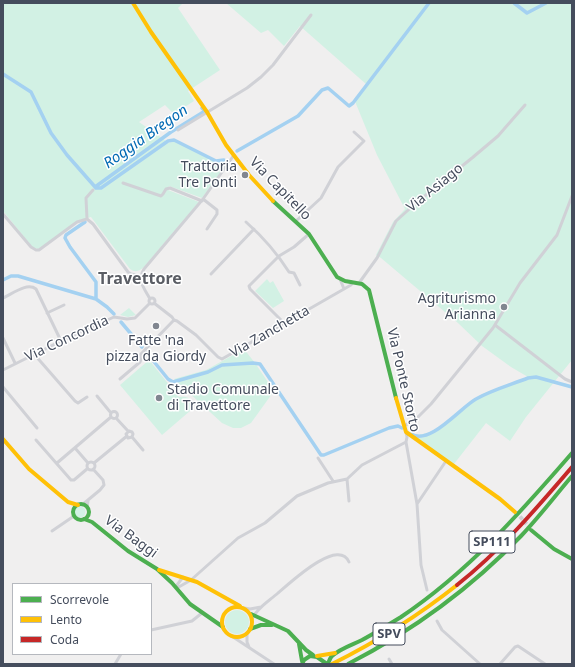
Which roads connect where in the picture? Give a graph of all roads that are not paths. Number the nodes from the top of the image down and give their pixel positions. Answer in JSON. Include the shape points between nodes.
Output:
{"nodes":[{"id":1,"x":134,"y":3,"type":"edge"},
{"id":2,"x":311,"y":15,"type":"dead end"},
{"id":3,"x":525,"y":105,"type":"dead end"},
{"id":4,"x":207,"y":112,"type":"junction"},
{"id":5,"x":178,"y":130,"type":"dead end"},
{"id":6,"x":354,"y":132,"type":"dead end"},
{"id":7,"x":234,"y":155,"type":"junction"},
{"id":8,"x":123,"y":183,"type":"dead end"},
{"id":9,"x":93,"y":190,"type":"dead end"},
{"id":10,"x":572,"y":196,"type":"edge"},
{"id":11,"x":202,"y":200,"type":"junction"},
{"id":12,"x":3,"y":214,"type":"edge"},
{"id":13,"x":88,"y":219,"type":"junction"},
{"id":14,"x":296,"y":221,"type":"junction"},
{"id":15,"x":246,"y":222,"type":"dead end"},
{"id":16,"x":207,"y":228,"type":"dead end"},
{"id":17,"x":254,"y":229,"type":"junction"},
{"id":18,"x":308,"y":234,"type":"junction"},
{"id":19,"x":279,"y":256,"type":"junction"},
{"id":20,"x":211,"y":274,"type":"dead end"},
{"id":21,"x":140,"y":276,"type":"junction"},
{"id":22,"x":340,"y":279,"type":"junction"},
{"id":23,"x":352,"y":283,"type":"junction"},
{"id":24,"x":360,"y":283,"type":"junction"},
{"id":25,"x":300,"y":285,"type":"dead end"},
{"id":26,"x":344,"y":289,"type":"junction"},
{"id":27,"x":3,"y":298,"type":"edge"},
{"id":28,"x":150,"y":299,"type":"junction"},
{"id":29,"x":154,"y":303,"type":"junction"},
{"id":30,"x":150,"y":304,"type":"junction"},
{"id":31,"x":64,"y":305,"type":"dead end"},
{"id":32,"x":47,"y":313,"type":"junction"},
{"id":33,"x":174,"y":320,"type":"junction"},
{"id":34,"x":285,"y":324,"type":"junction"},
{"id":35,"x":494,"y":325,"type":"junction"},
{"id":36,"x":3,"y":338,"type":"edge"},
{"id":37,"x":61,"y":341,"type":"junction"},
{"id":38,"x":34,"y":354,"type":"junction"},
{"id":39,"x":15,"y":363,"type":"junction"},
{"id":40,"x":3,"y":370,"type":"edge"},
{"id":41,"x":120,"y":379,"type":"dead end"},
{"id":42,"x":572,"y":382,"type":"edge"},
{"id":43,"x":3,"y":387,"type":"edge"},
{"id":44,"x":97,"y":396,"type":"dead end"},
{"id":45,"x":87,"y":397,"type":"dead end"},
{"id":46,"x":112,"y":413,"type":"junction"},
{"id":47,"x":111,"y":417,"type":"junction"},
{"id":48,"x":116,"y":418,"type":"junction"},
{"id":49,"x":404,"y":426,"type":"junction"},
{"id":50,"x":36,"y":428,"type":"dead end"},
{"id":51,"x":128,"y":432,"type":"junction"},
{"id":52,"x":406,"y":432,"type":"junction"},
{"id":53,"x":127,"y":436,"type":"junction"},
{"id":54,"x":132,"y":437,"type":"junction"},
{"id":55,"x":3,"y":439,"type":"edge"},
{"id":56,"x":36,"y":440,"type":"dead end"},
{"id":57,"x":406,"y":442,"type":"junction"},
{"id":58,"x":75,"y":448,"type":"junction"},
{"id":59,"x":144,"y":450,"type":"dead end"},
{"id":60,"x":572,"y":453,"type":"edge"},
{"id":61,"x":318,"y":458,"type":"dead end"},
{"id":62,"x":446,"y":461,"type":"junction"},
{"id":63,"x":56,"y":463,"type":"junction"},
{"id":64,"x":88,"y":463,"type":"junction"},
{"id":65,"x":572,"y":463,"type":"edge"},
{"id":66,"x":94,"y":464,"type":"junction"},
{"id":67,"x":572,"y":467,"type":"edge"},
{"id":68,"x":87,"y":469,"type":"junction"},
{"id":69,"x":93,"y":469,"type":"junction"},
{"id":70,"x":572,"y":476,"type":"edge"},
{"id":71,"x":347,"y":479,"type":"junction"},
{"id":72,"x":333,"y":482,"type":"junction"},
{"id":73,"x":89,"y":499,"type":"junction"},
{"id":74,"x":349,"y":501,"type":"dead end"},
{"id":75,"x":68,"y":502,"type":"junction"},
{"id":76,"x":417,"y":504,"type":"junction"},
{"id":77,"x":80,"y":505,"type":"junction"},
{"id":78,"x":87,"y":508,"type":"junction"},
{"id":79,"x":73,"y":510,"type":"junction"},
{"id":80,"x":515,"y":512,"type":"tunnel mouth"},
{"id":81,"x":88,"y":514,"type":"junction"},
{"id":82,"x":74,"y":516,"type":"junction"},
{"id":83,"x":84,"y":519,"type":"junction"},
{"id":84,"x":92,"y":522,"type":"junction"},
{"id":85,"x":531,"y":530,"type":"tunnel mouth"},
{"id":86,"x":52,"y":531,"type":"dead end"},
{"id":87,"x":509,"y":538,"type":"junction"},
{"id":88,"x":572,"y":559,"type":"edge"},
{"id":89,"x":349,"y":562,"type":"dead end"},
{"id":90,"x":157,"y":569,"type":"junction"},
{"id":91,"x":183,"y":577,"type":"junction"},
{"id":92,"x":191,"y":580,"type":"junction"},
{"id":93,"x":177,"y":588,"type":"junction"},
{"id":94,"x":427,"y":590,"type":"dead end"},
{"id":95,"x":262,"y":606,"type":"junction"},
{"id":96,"x":242,"y":607,"type":"junction"},
{"id":97,"x":258,"y":611,"type":"junction"},
{"id":98,"x":202,"y":613,"type":"junction"},
{"id":99,"x":252,"y":616,"type":"junction"},
{"id":100,"x":260,"y":619,"type":"junction"},
{"id":101,"x":437,"y":621,"type":"dead end"},
{"id":102,"x":278,"y":626,"type":"junction"},
{"id":103,"x":223,"y":627,"type":"junction"},
{"id":104,"x":152,"y":630,"type":"edge"},
{"id":105,"x":249,"y":631,"type":"junction"},
{"id":106,"x":230,"y":635,"type":"junction"},
{"id":107,"x":299,"y":642,"type":"junction"},
{"id":108,"x":250,"y":648,"type":"junction"},
{"id":109,"x":337,"y":653,"type":"junction"},
{"id":110,"x":120,"y":655,"type":"edge"},
{"id":111,"x":314,"y":656,"type":"junction"},
{"id":112,"x":389,"y":659,"type":"dead end"},
{"id":113,"x":301,"y":663,"type":"edge"},
{"id":114,"x":328,"y":663,"type":"edge"},
{"id":115,"x":116,"y":664,"type":"edge"},
{"id":116,"x":274,"y":664,"type":"edge"},
{"id":117,"x":348,"y":664,"type":"edge"},
{"id":118,"x":392,"y":664,"type":"edge"},
{"id":119,"x":480,"y":664,"type":"edge"},
{"id":120,"x":500,"y":664,"type":"edge"},
{"id":121,"x":545,"y":664,"type":"edge"}],
"edges":[{"from":1,"to":4,"type":"main road","name":"Via Capitello","via":[[151,32]]},
{"from":2,"to":4,"type":"street","via":[[261,77]]},
{"from":3,"to":24,"type":"street","name":"Via Asiago","via":[[498,136],[396,221],[377,258]]},
{"from":4,"to":5,"type":"street"},
{"from":4,"to":7,"type":"main road","name":"Via Capitello"},
{"from":6,"to":14,"type":"street","via":[[364,141],[338,167],[321,198]]},
{"from":7,"to":11,"type":"street"},
{"from":7,"to":14,"type":"main road","name":"Via Capitello","via":[[261,189]]},
{"from":8,"to":11,"type":"street","via":[[161,196],[170,188]]},
{"from":9,"to":13,"type":"street","via":[[86,198]]},
{"from":10,"to":35,"type":"street","via":[[557,235],[520,283]]},
{"from":11,"to":16,"type":"street","via":[[217,210]]},
{"from":11,"to":21,"type":"street"},
{"from":12,"to":13,"type":"street","via":[[36,250],[77,222]]},
{"from":13,"to":21,"type":"street","via":[[128,272]]},
{"from":14,"to":18,"type":"main road","name":"Via Capitello"},
{"from":15,"to":17,"type":"street"},
{"from":17,"to":19,"type":"street"},
{"from":17,"to":20,"type":"street"},
{"from":18,"to":19,"type":"street","via":[[292,249]]},
{"from":18,"to":22,"type":"main road","name":"Via Capitello"},
{"from":19,"to":25,"type":"street","via":[[289,272],[294,273]]},
{"from":19,"to":34,"type":"street","via":[[248,286]]},
{"from":21,"to":28,"type":"street","via":[[142,287]]},
{"from":22,"to":23,"type":"main road"},
{"from":22,"to":26,"type":"street","name":"Via Capitello"},
{"from":23,"to":24,"type":"main road"},
{"from":23,"to":26,"type":"street","name":"Via Zanchetta"},
{"from":24,"to":49,"type":"main road","name":"Via Ponte Storto","via":[[371,295]]},
{"from":26,"to":34,"type":"street","name":"Via Zanchetta"},
{"from":27,"to":32,"type":"street","via":[[28,286],[33,287]]},
{"from":28,"to":29,"type":"street","name":"Via Zanchetta","via":[[154,299]]},
{"from":28,"to":30,"type":"street"},
{"from":29,"to":30,"type":"street"},
{"from":29,"to":33,"type":"street","name":"Via Zanchetta"},
{"from":30,"to":37,"type":"street","name":"Via Concordia","via":[[135,318],[128,320],[114,317]]},
{"from":31,"to":32,"type":"street"},
{"from":32,"to":37,"type":"street"},
{"from":33,"to":34,"type":"street","name":"Via Zanchetta","via":[[222,359]]},
{"from":33,"to":41,"type":"street","via":[[140,355],[140,362]]},
{"from":35,"to":42,"type":"street"},
{"from":35,"to":49,"type":"street","via":[[431,404],[416,419]]},
{"from":36,"to":39,"type":"street"},
{"from":37,"to":38,"type":"street","name":"Via Concordia"},
{"from":38,"to":39,"type":"street","name":"Via Concordia"},
{"from":38,"to":45,"type":"street","via":[[75,401],[78,403]]},
{"from":39,"to":40,"type":"street","name":"Via Concordia"},
{"from":43,"to":50,"type":"street"},
{"from":44,"to":46,"type":"street"},
{"from":46,"to":47,"type":"street"},
{"from":46,"to":48,"type":"street","via":[[117,412]]},
{"from":47,"to":48,"type":"street"},
{"from":47,"to":58,"type":"street"},
{"from":48,"to":51,"type":"street"},
{"from":49,"to":52,"type":"main road","name":"Via Ponte Storto"},
{"from":51,"to":53,"type":"street"},
{"from":51,"to":54,"type":"street","via":[[132,432]]},
{"from":52,"to":57,"type":"street","name":"Via Ponte Storto"},
{"from":52,"to":62,"type":"main road"},
{"from":53,"to":54,"type":"street"},
{"from":53,"to":66,"type":"street"},
{"from":54,"to":59,"type":"street"},
{"from":55,"to":75,"type":"main road","via":[[28,469]]},
{"from":56,"to":63,"type":"street"},
{"from":57,"to":71,"type":"street","via":[[362,465]]},
{"from":57,"to":76,"type":"street","name":"Via Ponte Storto"},
{"from":58,"to":63,"type":"street"},
{"from":58,"to":64,"type":"street"},
{"from":60,"to":109,"type":"main road","number":"SP111","via":[[504,530],[451,580],[400,617]]},
{"from":61,"to":72,"type":"street"},
{"from":62,"to":76,"type":"street"},
{"from":62,"to":80,"type":"main road"},
{"from":63,"to":68,"type":"street","via":[[72,480]]},
{"from":64,"to":66,"type":"street"},
{"from":64,"to":68,"type":"street"},
{"from":65,"to":87,"type":"main road"},
{"from":66,"to":69,"type":"street"},
{"from":67,"to":87,"type":"main road","number":"SPV"},
{"from":68,"to":69,"type":"street"},
{"from":69,"to":73,"type":"street","via":[[103,480],[104,485]]},
{"from":70,"to":117,"type":"main road","number":"SPV","via":[[513,544],[470,584],[405,632]]},
{"from":71,"to":72,"type":"street"},
{"from":71,"to":74,"type":"street"},
{"from":72,"to":92,"type":"street","via":[[297,496],[273,517],[238,538]]},
{"from":73,"to":77,"type":"street"},
{"from":73,"to":78,"type":"street"},
{"from":75,"to":77,"type":"main road"},
{"from":75,"to":79,"type":"main road"},
{"from":76,"to":94,"type":"street","name":"Via Ponte Storto","via":[[421,566]]},
{"from":77,"to":78,"type":"main road"},
{"from":77,"to":79,"type":"main road"},
{"from":78,"to":81,"type":"main road","name":"Via Baggi"},
{"from":79,"to":82,"type":"main road"},
{"from":81,"to":83,"type":"main road","name":"Via Baggi"},
{"from":81,"to":84,"type":"main road","name":"Via Baggi"},
{"from":82,"to":83,"type":"main road","name":"Via Baggi","via":[[80,520]]},
{"from":82,"to":86,"type":"street"},
{"from":83,"to":84,"type":"main road","name":"Via Baggi"},
{"from":84,"to":90,"type":"main road","name":"Via Baggi","via":[[128,551]]},
{"from":85,"to":88,"type":"main road","via":[[548,545]]},
{"from":87,"to":114,"type":"main road","number":"SPV","via":[[475,570],[429,607],[377,640]]},
{"from":89,"to":95,"type":"street","via":[[348,558],[342,556],[319,561]]},
{"from":90,"to":91,"type":"main road","name":"Via Baggi"},
{"from":90,"to":93,"type":"main road","name":"Via Baggi"},
{"from":91,"to":92,"type":"main road","name":"Via Baggi"},
{"from":91,"to":93,"type":"street"},
{"from":92,"to":93,"type":"street"},
{"from":92,"to":96,"type":"main road","name":"Via Baggi"},
{"from":93,"to":98,"type":"main road","name":"Via Baggi","via":[[190,604]]},
{"from":95,"to":96,"type":"street","via":[[255,609]]},
{"from":95,"to":97,"type":"street"},
{"from":96,"to":99,"type":"main road","name":"Via Baggi"},
{"from":96,"to":103,"type":"main road","via":[[232,607],[226,612],[222,619]]},
{"from":97,"to":99,"type":"street"},
{"from":97,"to":100,"type":"street"},
{"from":98,"to":103,"type":"main road","name":"Via Baggi"},
{"from":98,"to":104,"type":"street","via":[[192,621]]},
{"from":99,"to":100,"type":"main road","name":"Via Baggi"},
{"from":99,"to":105,"type":"main road"},
{"from":100,"to":102,"type":"main road","name":"Via Baggi"},
{"from":101,"to":119,"type":"street","via":[[442,630]]},
{"from":102,"to":105,"type":"main road","via":[[254,626]]},
{"from":102,"to":107,"type":"main road","name":"Via Baggi","via":[[288,631]]},
{"from":103,"to":106,"type":"main road","name":"Via Baggi"},
{"from":105,"to":106,"type":"main road","via":[[239,637]]},
{"from":105,"to":108,"type":"street","via":[[246,642]]},
{"from":106,"to":108,"type":"street","name":"Via Baggi"},
{"from":107,"to":111,"type":"main road","name":"Via Baggi"},
{"from":107,"to":113,"type":"main road"},
{"from":108,"to":116,"type":"street","name":"Via Baggi"},
{"from":109,"to":111,"type":"main road","number":"SP111"},
{"from":109,"to":114,"type":"main road","number":"SP111"},
{"from":110,"to":115,"type":"street"},
{"from":111,"to":113,"type":"main road","number":"SP111","via":[[307,657]]},
{"from":111,"to":114,"type":"main road","name":"Via Baggi"},
{"from":112,"to":118,"type":"street"},
{"from":120,"to":121,"type":"street","via":[[518,646]]}]}
